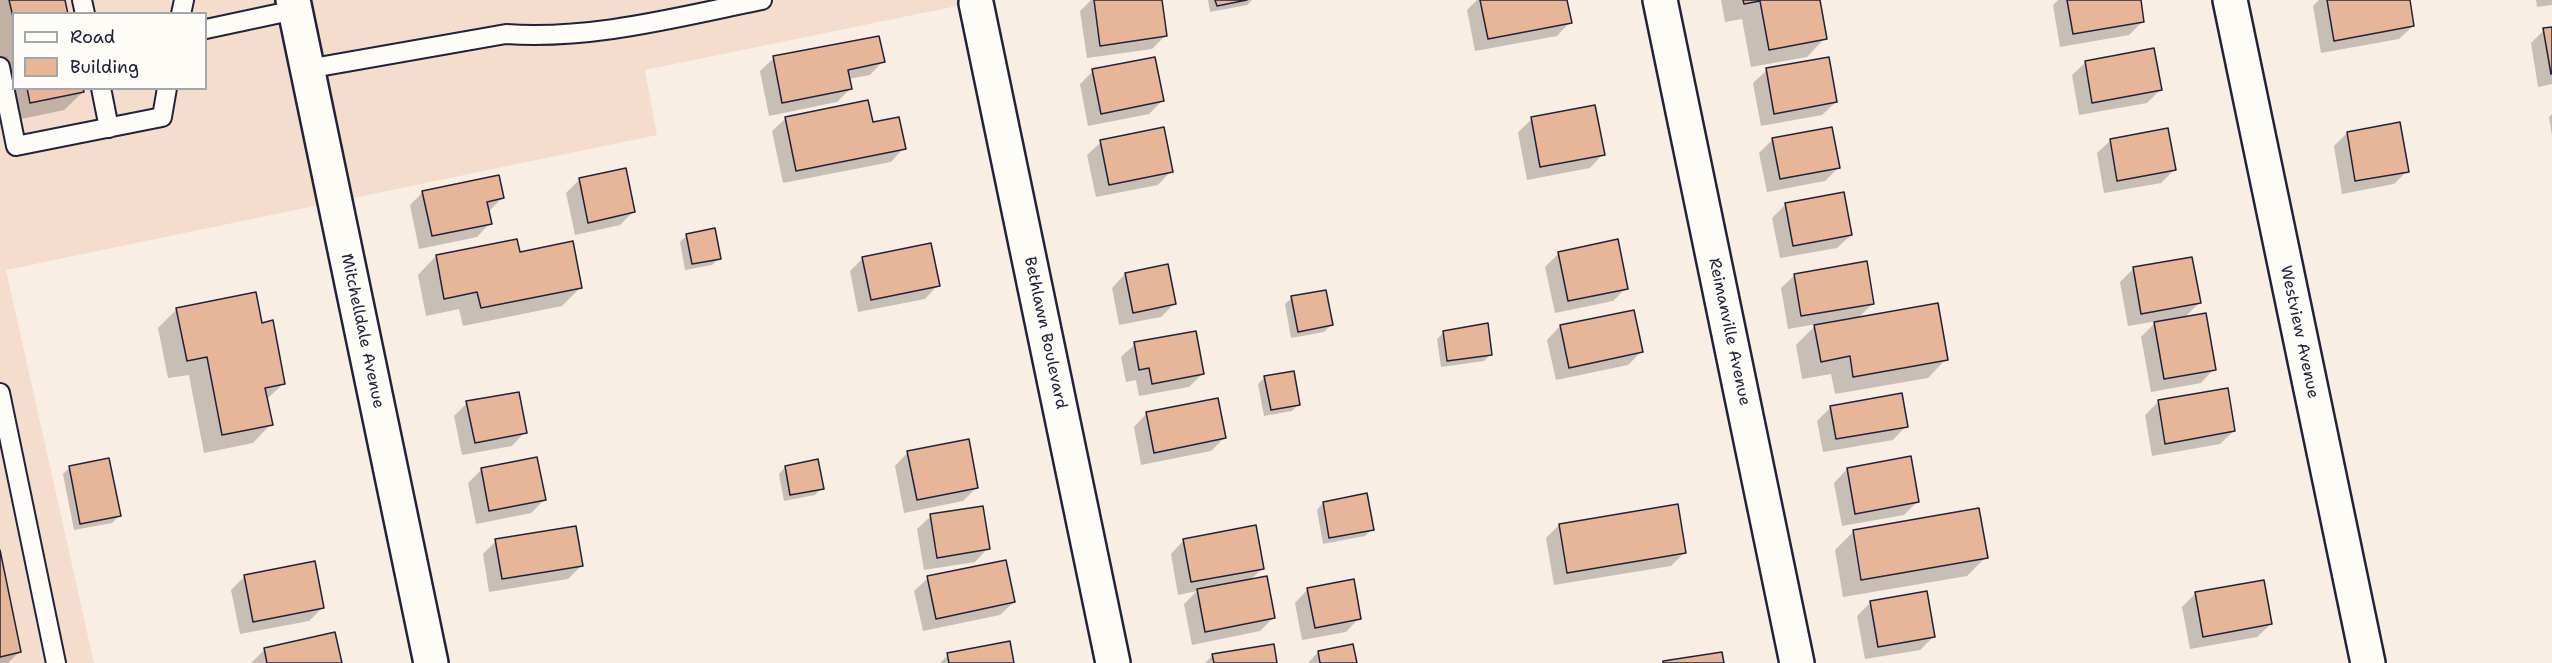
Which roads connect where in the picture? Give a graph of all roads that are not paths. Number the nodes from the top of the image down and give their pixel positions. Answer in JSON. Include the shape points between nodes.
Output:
{"nodes":[{"id":1,"x":762,"y":0,"type":"edge"},
{"id":2,"x":1660,"y":0,"type":"edge"},
{"id":3,"x":2230,"y":0,"type":"edge"},
{"id":4,"x":976,"y":3,"type":"dead end"},
{"id":5,"x":294,"y":5,"type":"edge"},
{"id":6,"x":207,"y":29,"type":"edge"},
{"id":7,"x":0,"y":68,"type":"edge"},
{"id":8,"x":307,"y":69,"type":"junction"},
{"id":9,"x":101,"y":90,"type":"edge"},
{"id":10,"x":167,"y":90,"type":"edge"},
{"id":11,"x":109,"y":128,"type":"junction"},
{"id":12,"x":0,"y":393,"type":"edge"},
{"id":13,"x":56,"y":663,"type":"edge"},
{"id":14,"x":431,"y":663,"type":"edge"},
{"id":15,"x":1113,"y":663,"type":"edge"},
{"id":16,"x":1797,"y":663,"type":"edge"},
{"id":17,"x":2368,"y":663,"type":"edge"}],
"edges":[{"from":1,"to":8,"type":"lane","via":[[605,31],[547,36],[506,34]]},
{"from":2,"to":16,"type":"street","name":"Reimanville Avenue"},
{"from":3,"to":17,"type":"street","name":"Westview Avenue"},
{"from":4,"to":15,"type":"street","name":"Bethlawn Boulevard"},
{"from":5,"to":6,"type":"lane"},
{"from":5,"to":8,"type":"street","name":"Mitchelldale Avenue"},
{"from":7,"to":11,"type":"lane","via":[[16,146]]},
{"from":8,"to":14,"type":"street","name":"Mitchelldale Avenue"},
{"from":9,"to":11,"type":"lane"},
{"from":10,"to":11,"type":"lane","via":[[162,117]]},
{"from":12,"to":13,"type":"lane"}]}
